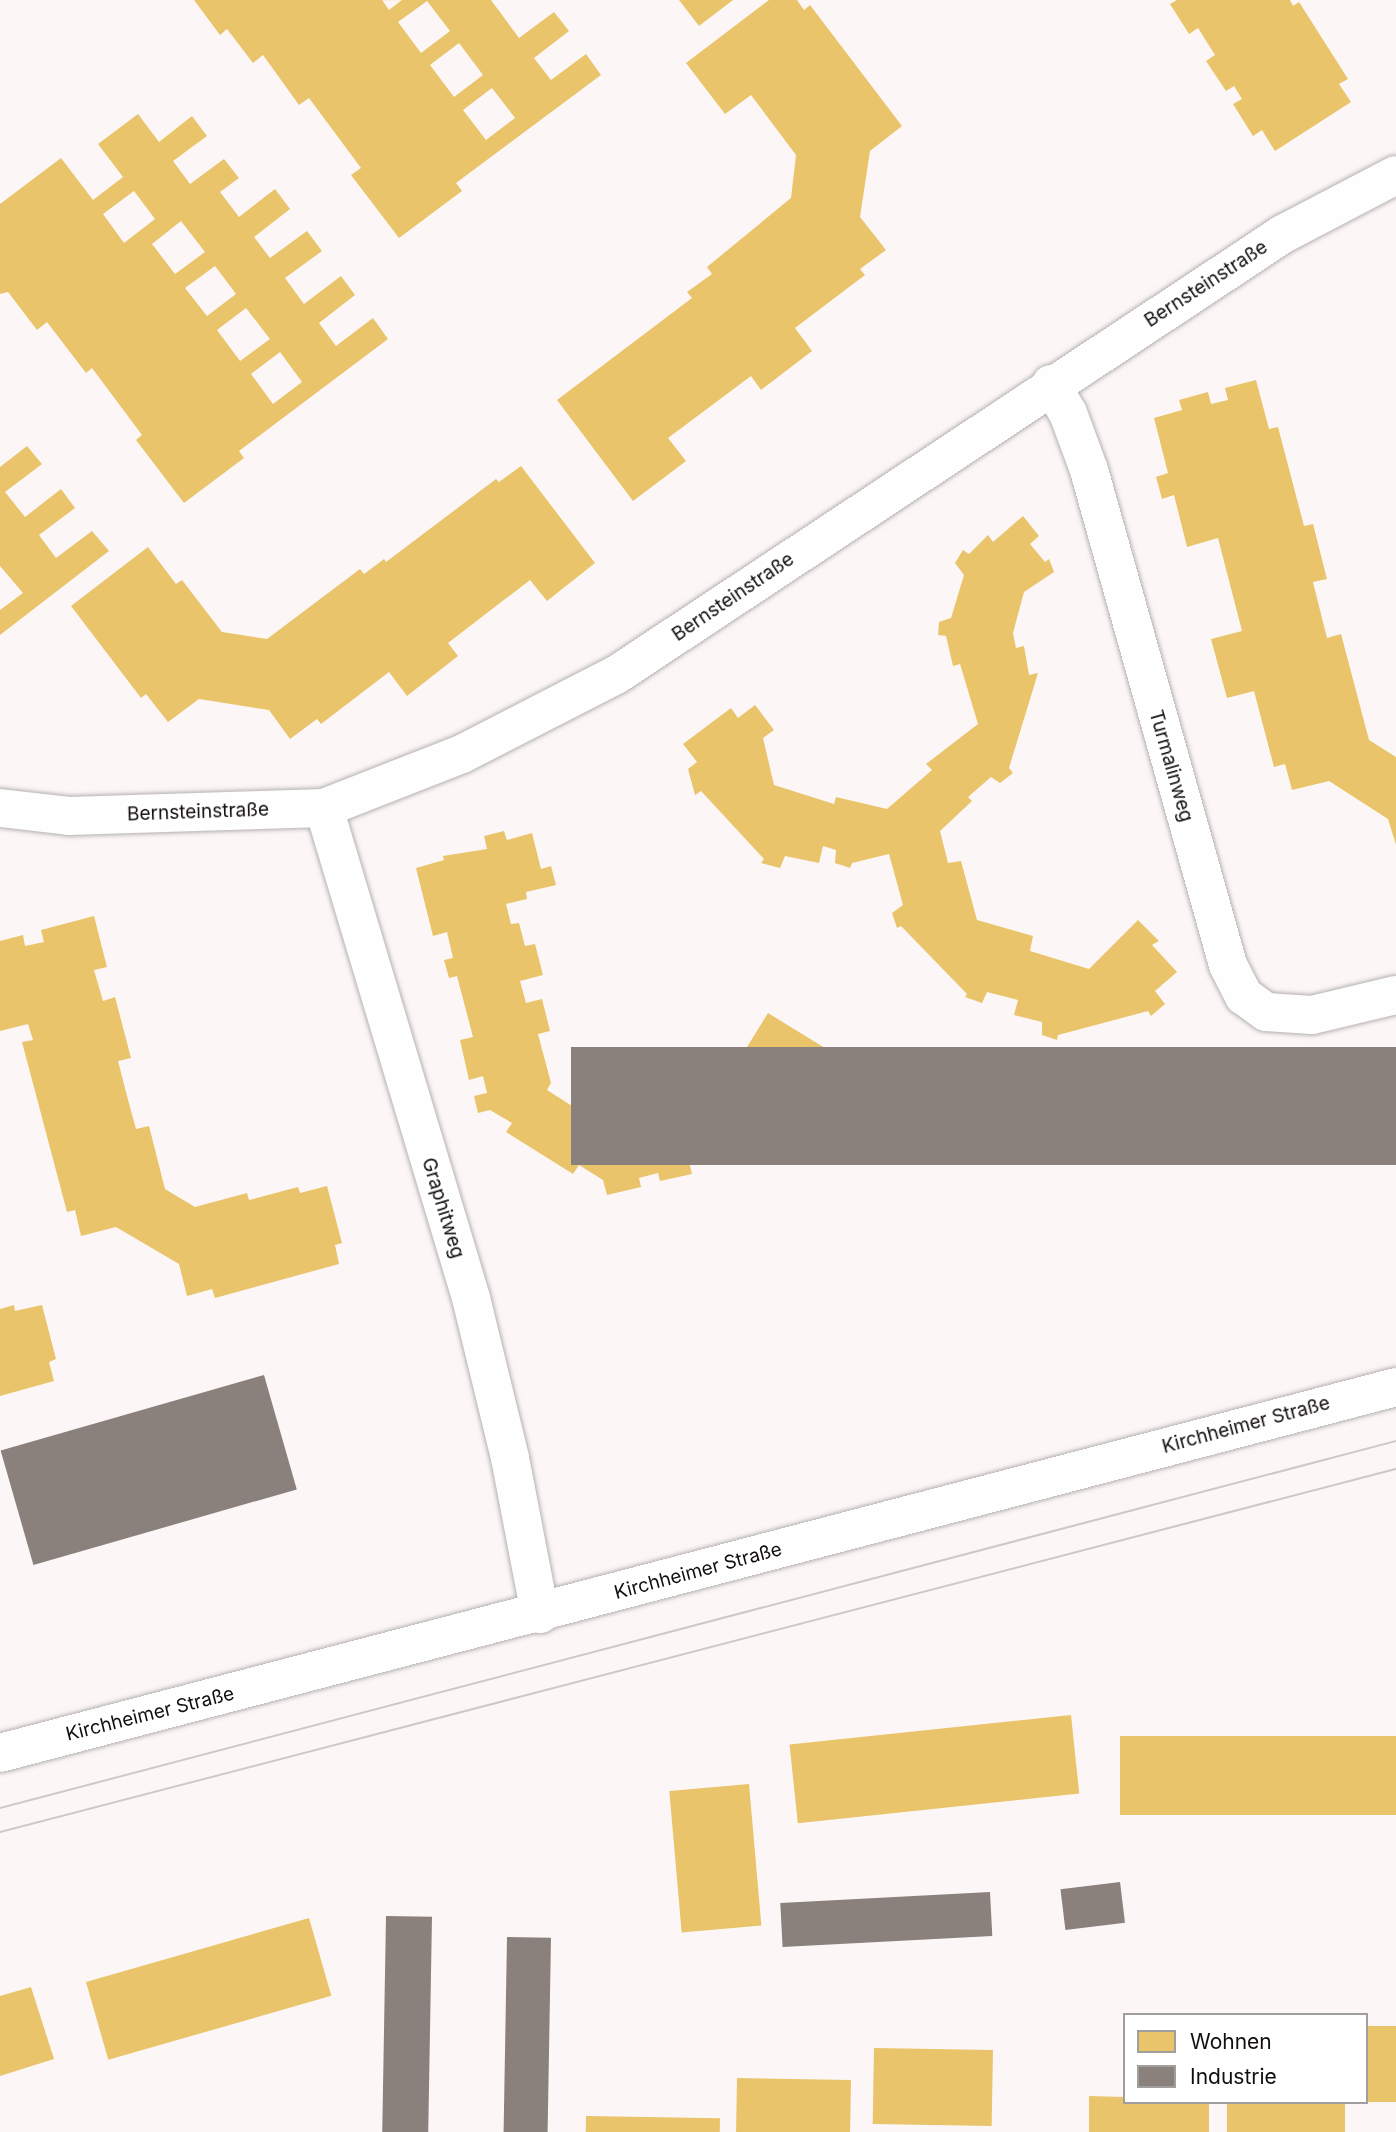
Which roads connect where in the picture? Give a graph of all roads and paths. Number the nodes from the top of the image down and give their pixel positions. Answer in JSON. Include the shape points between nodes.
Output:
{"nodes":[{"id":1,"x":1396,"y":175,"type":"edge"},
{"id":2,"x":1051,"y":384,"type":"junction"},
{"id":3,"x":0,"y":808,"type":"edge"},
{"id":4,"x":324,"y":808,"type":"junction"},
{"id":5,"x":1396,"y":995,"type":"edge"},
{"id":6,"x":1396,"y":1387,"type":"edge"},
{"id":7,"x":540,"y":1614,"type":"junction"},
{"id":8,"x":0,"y":1753,"type":"edge"}],
"edges":[{"from":1,"to":2,"type":"street","name":"Bernsteinstraße","via":[[1283,234]]},
{"from":2,"to":4,"type":"street","name":"Bernsteinstraße","via":[[615,675],[462,754]]},
{"from":2,"to":5,"type":"street","name":"Turmalinweg","via":[[1068,413],[1089,470],[1228,965],[1244,996],[1266,1012],[1312,1015]]},
{"from":3,"to":4,"type":"street","name":"Bernsteinstraße","via":[[69,816]]},
{"from":4,"to":7,"type":"street","name":"Graphitweg","via":[[471,1298],[510,1458]]},
{"from":6,"to":7,"type":"street","name":"Kirchheimer Straße"},
{"from":7,"to":8,"type":"street","name":"Kirchheimer Straße"}]}
